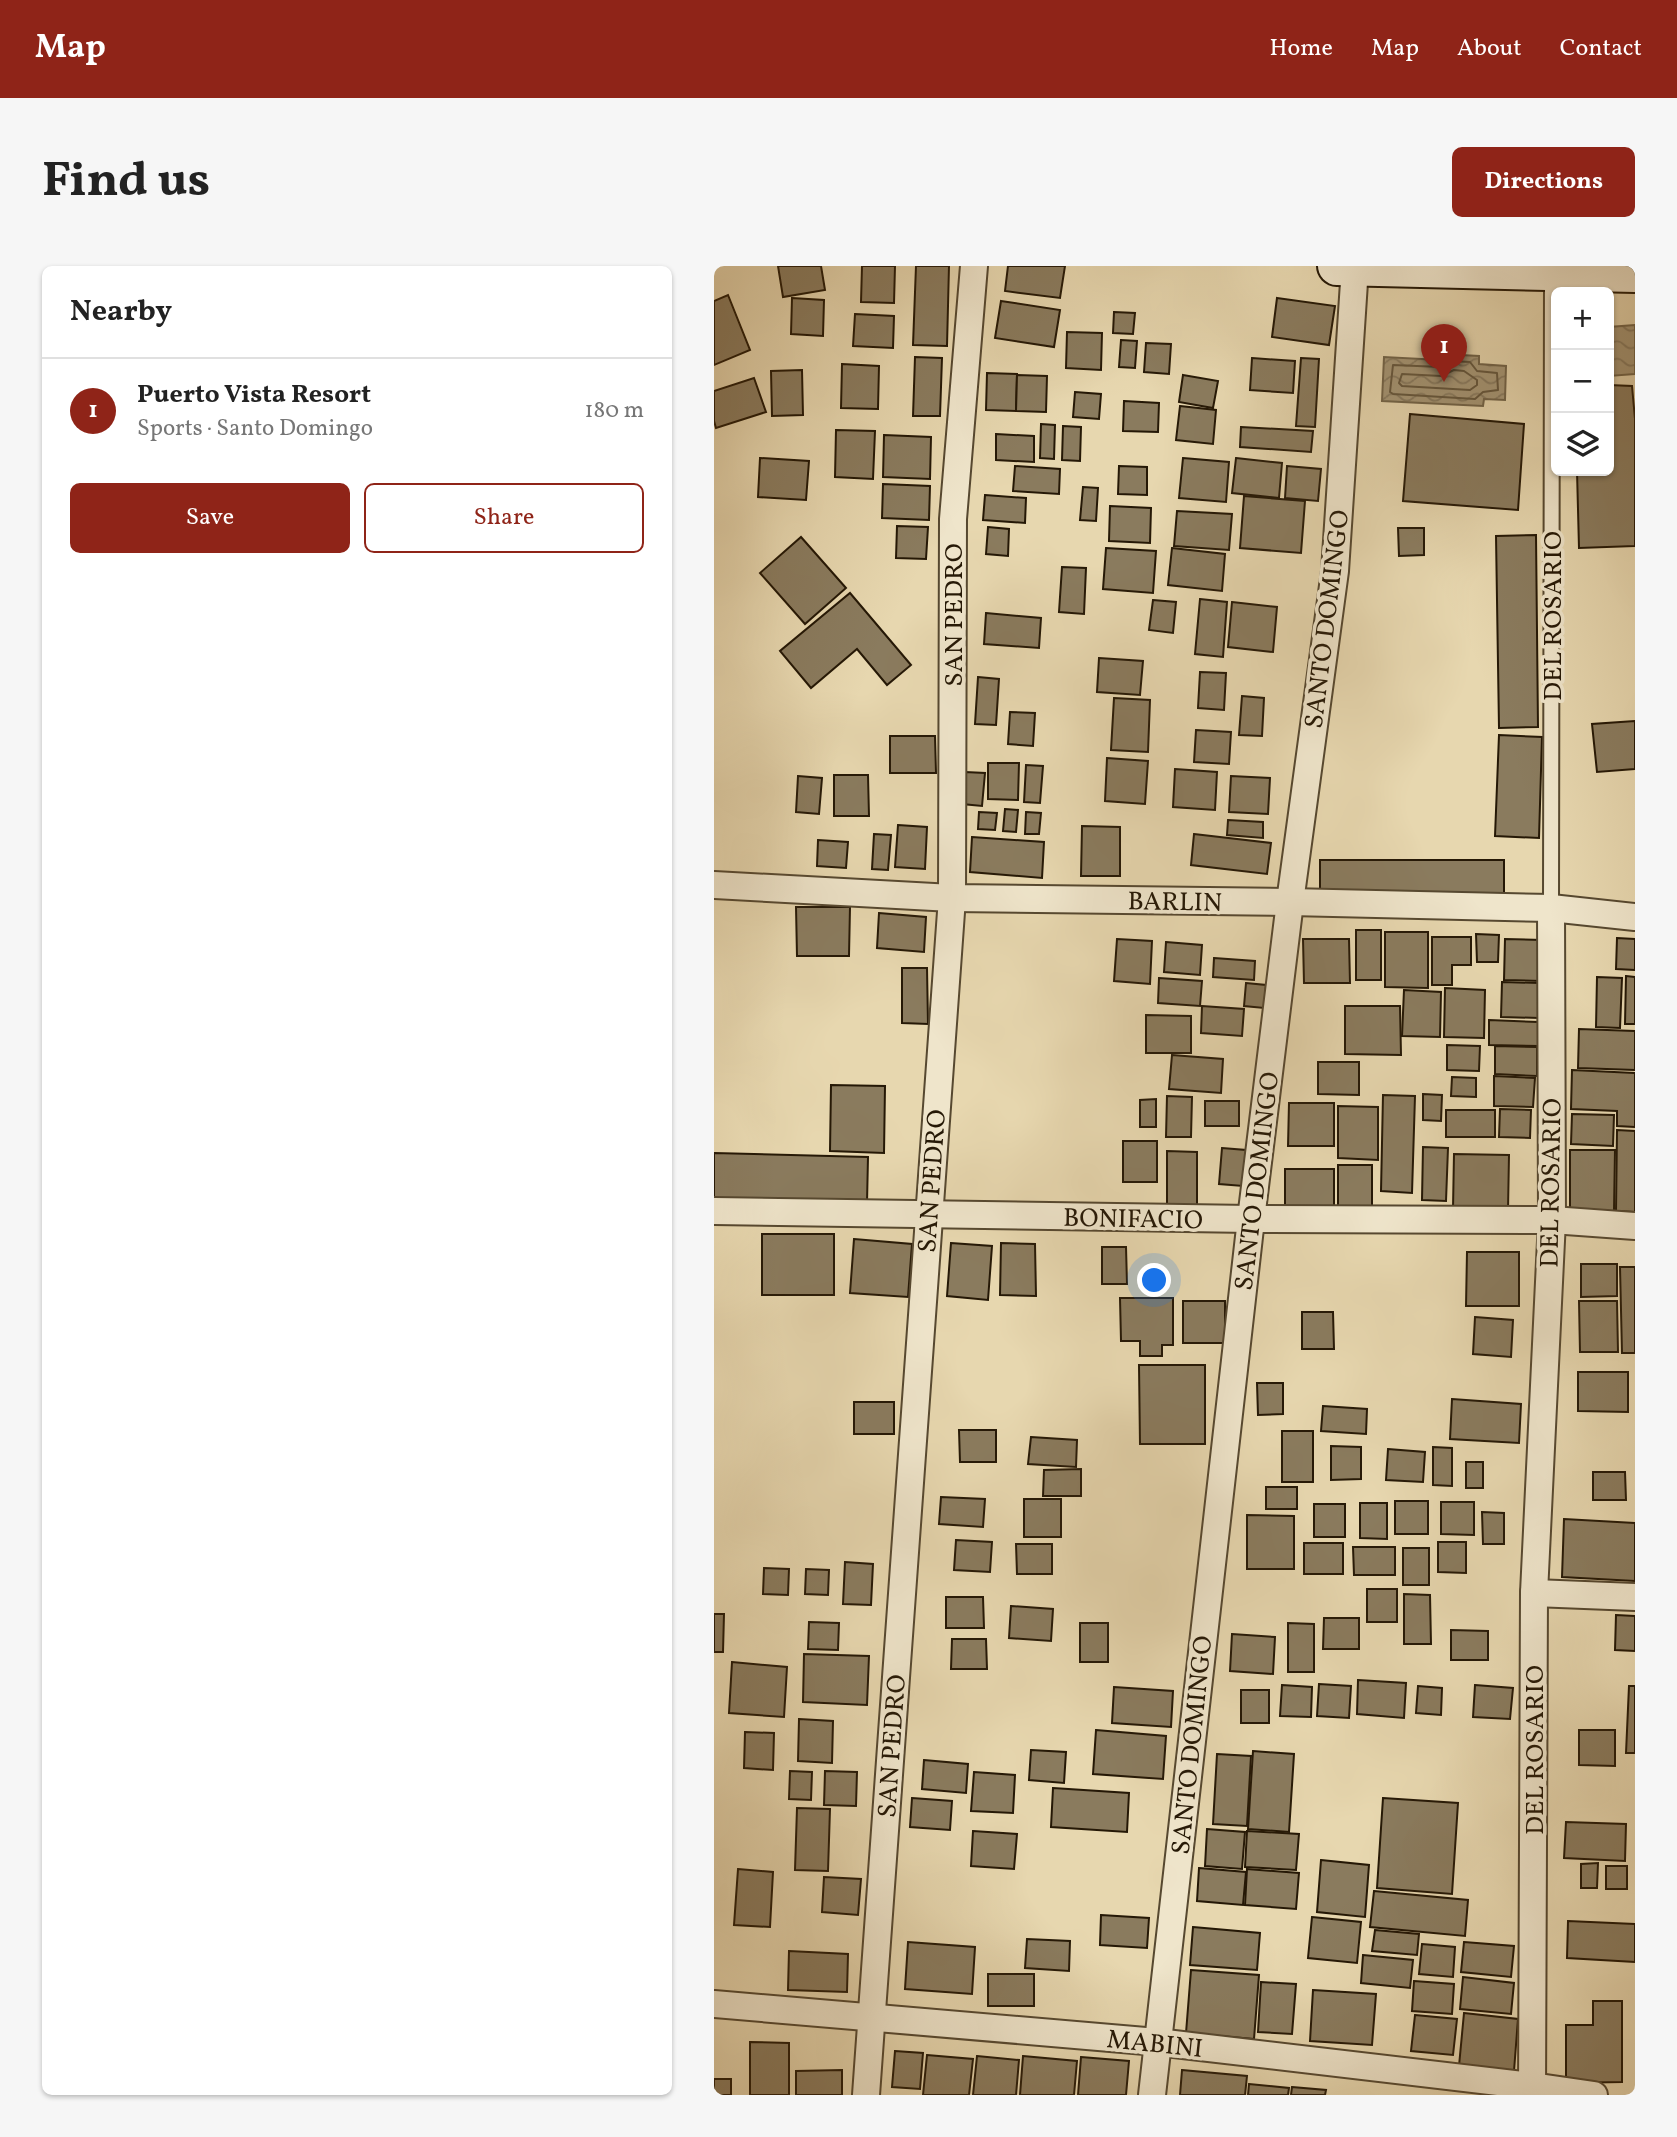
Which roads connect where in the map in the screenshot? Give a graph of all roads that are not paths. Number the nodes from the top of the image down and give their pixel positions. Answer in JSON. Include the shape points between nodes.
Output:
{"nodes":[{"id":1,"x":974,"y":266,"type":"edge"},
{"id":2,"x":1346,"y":267,"type":"edge"},
{"id":3,"x":1552,"y":271,"type":"junction"},
{"id":4,"x":1635,"y":273,"type":"edge"},
{"id":5,"x":714,"y":885,"type":"edge"},
{"id":6,"x":952,"y":898,"type":"junction"},
{"id":7,"x":1290,"y":902,"type":"junction"},
{"id":8,"x":1551,"y":908,"type":"junction"},
{"id":9,"x":1635,"y":917,"type":"edge"},
{"id":10,"x":714,"y":1211,"type":"edge"},
{"id":11,"x":929,"y":1214,"type":"junction"},
{"id":12,"x":1251,"y":1219,"type":"junction"},
{"id":13,"x":1552,"y":1220,"type":"junction"},
{"id":14,"x":1635,"y":1226,"type":"edge"},
{"id":15,"x":1534,"y":1593,"type":"junction"},
{"id":16,"x":1635,"y":1597,"type":"edge"},
{"id":17,"x":714,"y":2004,"type":"edge"},
{"id":18,"x":872,"y":2018,"type":"junction"},
{"id":19,"x":1157,"y":2042,"type":"junction"},
{"id":20,"x":1532,"y":2090,"type":"edge"},
{"id":21,"x":866,"y":2095,"type":"edge"},
{"id":22,"x":1152,"y":2095,"type":"edge"},
{"id":23,"x":1594,"y":2095,"type":"edge"}],
"edges":[{"from":1,"to":6,"type":"street","name":"SAN PEDRO","via":[[953,519]]},
{"from":2,"to":3,"type":"street"},
{"from":2,"to":7,"type":"street","name":"SANTO DOMINGO","via":[[1335,571]]},
{"from":3,"to":4,"type":"street"},
{"from":3,"to":8,"type":"lane","name":"DEL ROSARIO"},
{"from":5,"to":6,"type":"street","name":"BARLIN"},
{"from":6,"to":7,"type":"street","name":"BARLIN"},
{"from":6,"to":11,"type":"street","name":"SAN PEDRO"},
{"from":7,"to":8,"type":"street","name":"BARLIN"},
{"from":7,"to":12,"type":"street","name":"SANTO DOMINGO"},
{"from":8,"to":9,"type":"street","name":"BARLIN"},
{"from":8,"to":13,"type":"street","name":"DEL ROSARIO"},
{"from":10,"to":11,"type":"street","name":"BONIFACIO"},
{"from":11,"to":12,"type":"street","name":"BONIFACIO"},
{"from":11,"to":18,"type":"street","name":"SAN PEDRO"},
{"from":12,"to":13,"type":"street","name":"BONIFACIO"},
{"from":12,"to":19,"type":"street","name":"SANTO DOMINGO"},
{"from":13,"to":14,"type":"street","name":"BONIFACIO"},
{"from":13,"to":15,"type":"street","name":"DEL ROSARIO"},
{"from":15,"to":16,"type":"street"},
{"from":15,"to":20,"type":"street","name":"DEL ROSARIO"},
{"from":17,"to":18,"type":"street","name":"MABINI"},
{"from":18,"to":19,"type":"street","name":"MABINI"},
{"from":18,"to":21,"type":"street","name":"SAN PEDRO"},
{"from":19,"to":20,"type":"street","name":"MABINI"},
{"from":19,"to":22,"type":"street","name":"SANTO DOMINGO"},
{"from":20,"to":23,"type":"street","name":"MABINI"}]}
